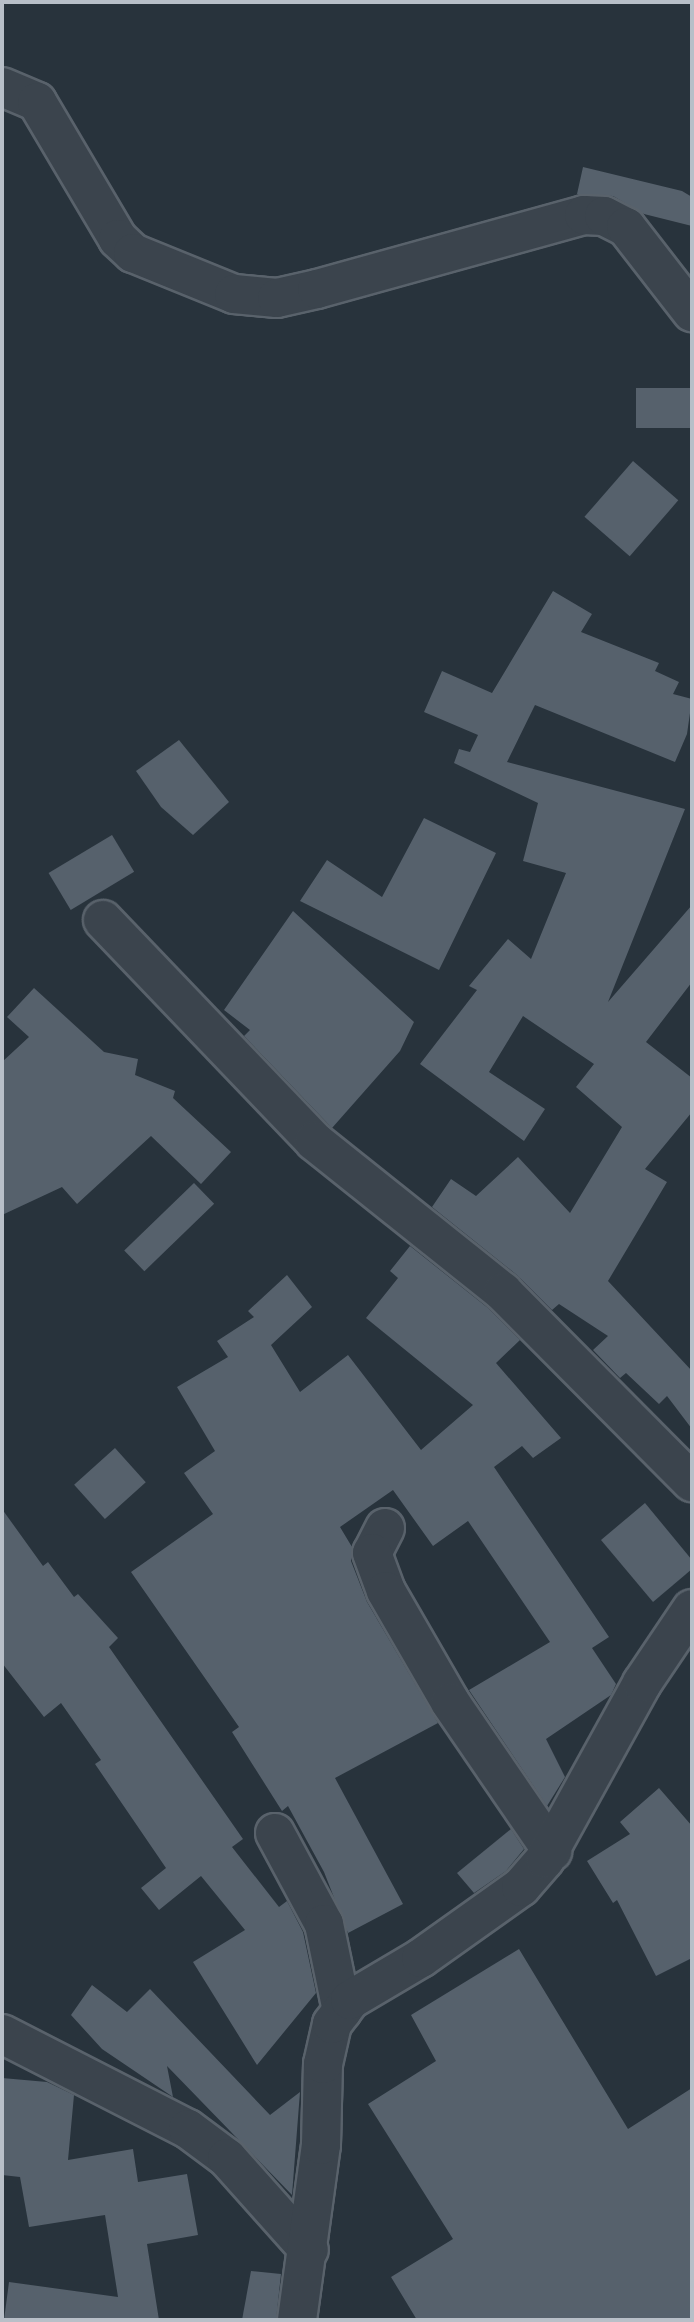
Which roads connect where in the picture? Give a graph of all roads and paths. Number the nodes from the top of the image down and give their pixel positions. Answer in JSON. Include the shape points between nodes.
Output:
{"nodes":[{"id":1,"x":2,"y":88,"type":"edge"},
{"id":2,"x":692,"y":312,"type":"edge"},
{"id":3,"x":103,"y":920,"type":"dead end"},
{"id":4,"x":692,"y":1482,"type":"edge"},
{"id":5,"x":385,"y":1528,"type":"dead end"},
{"id":6,"x":692,"y":1609,"type":"edge"},
{"id":7,"x":275,"y":1833,"type":"dead end"},
{"id":8,"x":552,"y":1851,"type":"junction"},
{"id":9,"x":342,"y":2011,"type":"junction"},
{"id":10,"x":2,"y":2034,"type":"edge"},
{"id":11,"x":309,"y":2250,"type":"junction"},
{"id":12,"x":298,"y":2320,"type":"edge"}],
"edges":[{"from":1,"to":2,"type":"street","via":[[37,102],[118,239],[133,253],[234,294],[277,298],[317,289],[584,215],[604,216],[626,227]]},
{"from":3,"to":4,"type":"street","via":[[314,1142],[503,1292]]},
{"from":5,"to":8,"type":"street","via":[[372,1553],[386,1591],[450,1702]]},
{"from":6,"to":8,"type":"street","via":[[628,1707],[561,1824]]},
{"from":7,"to":9,"type":"street","via":[[324,1924]]},
{"from":8,"to":9,"type":"street","via":[[521,1886],[421,1958],[350,2000]]},
{"from":9,"to":11,"type":"street","via":[[332,2024],[323,2064],[321,2145]]},
{"from":10,"to":11,"type":"street","via":[[188,2129],[227,2158]]},
{"from":11,"to":12,"type":"street"}]}
